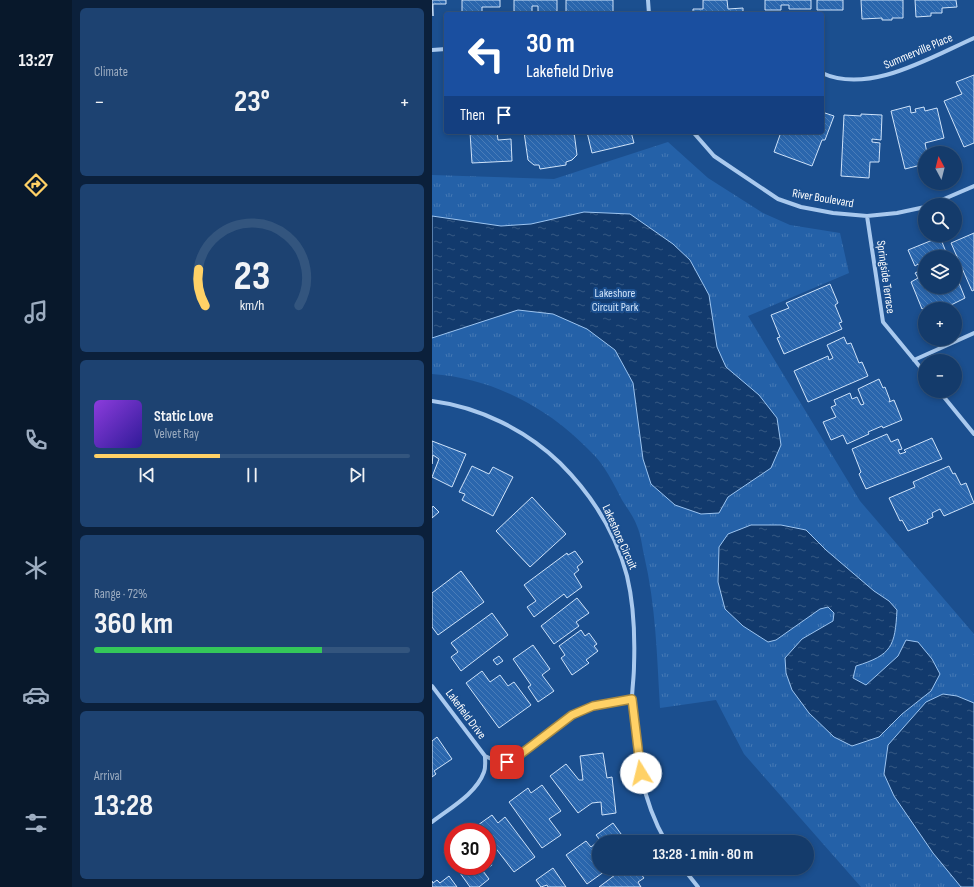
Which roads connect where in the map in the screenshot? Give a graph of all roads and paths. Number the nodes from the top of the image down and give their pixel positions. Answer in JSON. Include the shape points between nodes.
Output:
{"nodes":[{"id":1,"x":648,"y":0,"type":"edge"},
{"id":2,"x":649,"y":12,"type":"edge"},
{"id":3,"x":974,"y":38,"type":"edge"},
{"id":4,"x":444,"y":49,"type":"edge"},
{"id":5,"x":432,"y":50,"type":"edge"},
{"id":6,"x":824,"y":74,"type":"edge"},
{"id":7,"x":695,"y":134,"type":"edge"},
{"id":8,"x":974,"y":186,"type":"edge"},
{"id":9,"x":946,"y":198,"type":"edge"},
{"id":10,"x":918,"y":208,"type":"edge"},
{"id":11,"x":867,"y":216,"type":"junction"},
{"id":12,"x":974,"y":333,"type":"edge"},
{"id":13,"x":914,"y":360,"type":"junction"},
{"id":14,"x":918,"y":365,"type":"edge"},
{"id":15,"x":945,"y":398,"type":"edge"},
{"id":16,"x":432,"y":401,"type":"edge"},
{"id":17,"x":974,"y":434,"type":"edge"},
{"id":18,"x":432,"y":686,"type":"edge"},
{"id":19,"x":632,"y":699,"type":"junction"},
{"id":20,"x":485,"y":756,"type":"junction"},
{"id":21,"x":432,"y":822,"type":"edge"},
{"id":22,"x":662,"y":835,"type":"edge"},
{"id":23,"x":688,"y":875,"type":"edge"},
{"id":24,"x":696,"y":886,"type":"edge"}],
"edges":[{"from":1,"to":2,"type":"street"},
{"from":3,"to":6,"type":"street","name":"Summerville Place","via":[[882,76],[849,80],[832,78]]},
{"from":4,"to":5,"type":"street"},
{"from":7,"to":11,"type":"street","name":"River Boulevard","via":[[714,156],[778,199],[820,211]]},
{"from":8,"to":9,"type":"street"},
{"from":10,"to":11,"type":"street","name":"River Boulevard"},
{"from":11,"to":13,"type":"street","name":"Springside Terrace","via":[[882,322]]},
{"from":12,"to":13,"type":"street"},
{"from":13,"to":14,"type":"street","name":"Springside Terrace"},
{"from":15,"to":17,"type":"street"},
{"from":16,"to":19,"type":"street","name":"Lakeshore Circuit","via":[[480,413],[531,440],[576,479],[594,504],[609,531],[627,577],[632,611]]},
{"from":18,"to":20,"type":"street","name":"Lakefield Drive"},
{"from":19,"to":20,"type":"street","name":"Lakefield Drive","via":[[593,706],[572,715],[513,760],[498,762]]},
{"from":19,"to":22,"type":"street","name":"Lakeshore Circuit","via":[[643,787]]},
{"from":20,"to":21,"type":"street","via":[[485,770],[478,784]]},
{"from":23,"to":24,"type":"street"}]}
